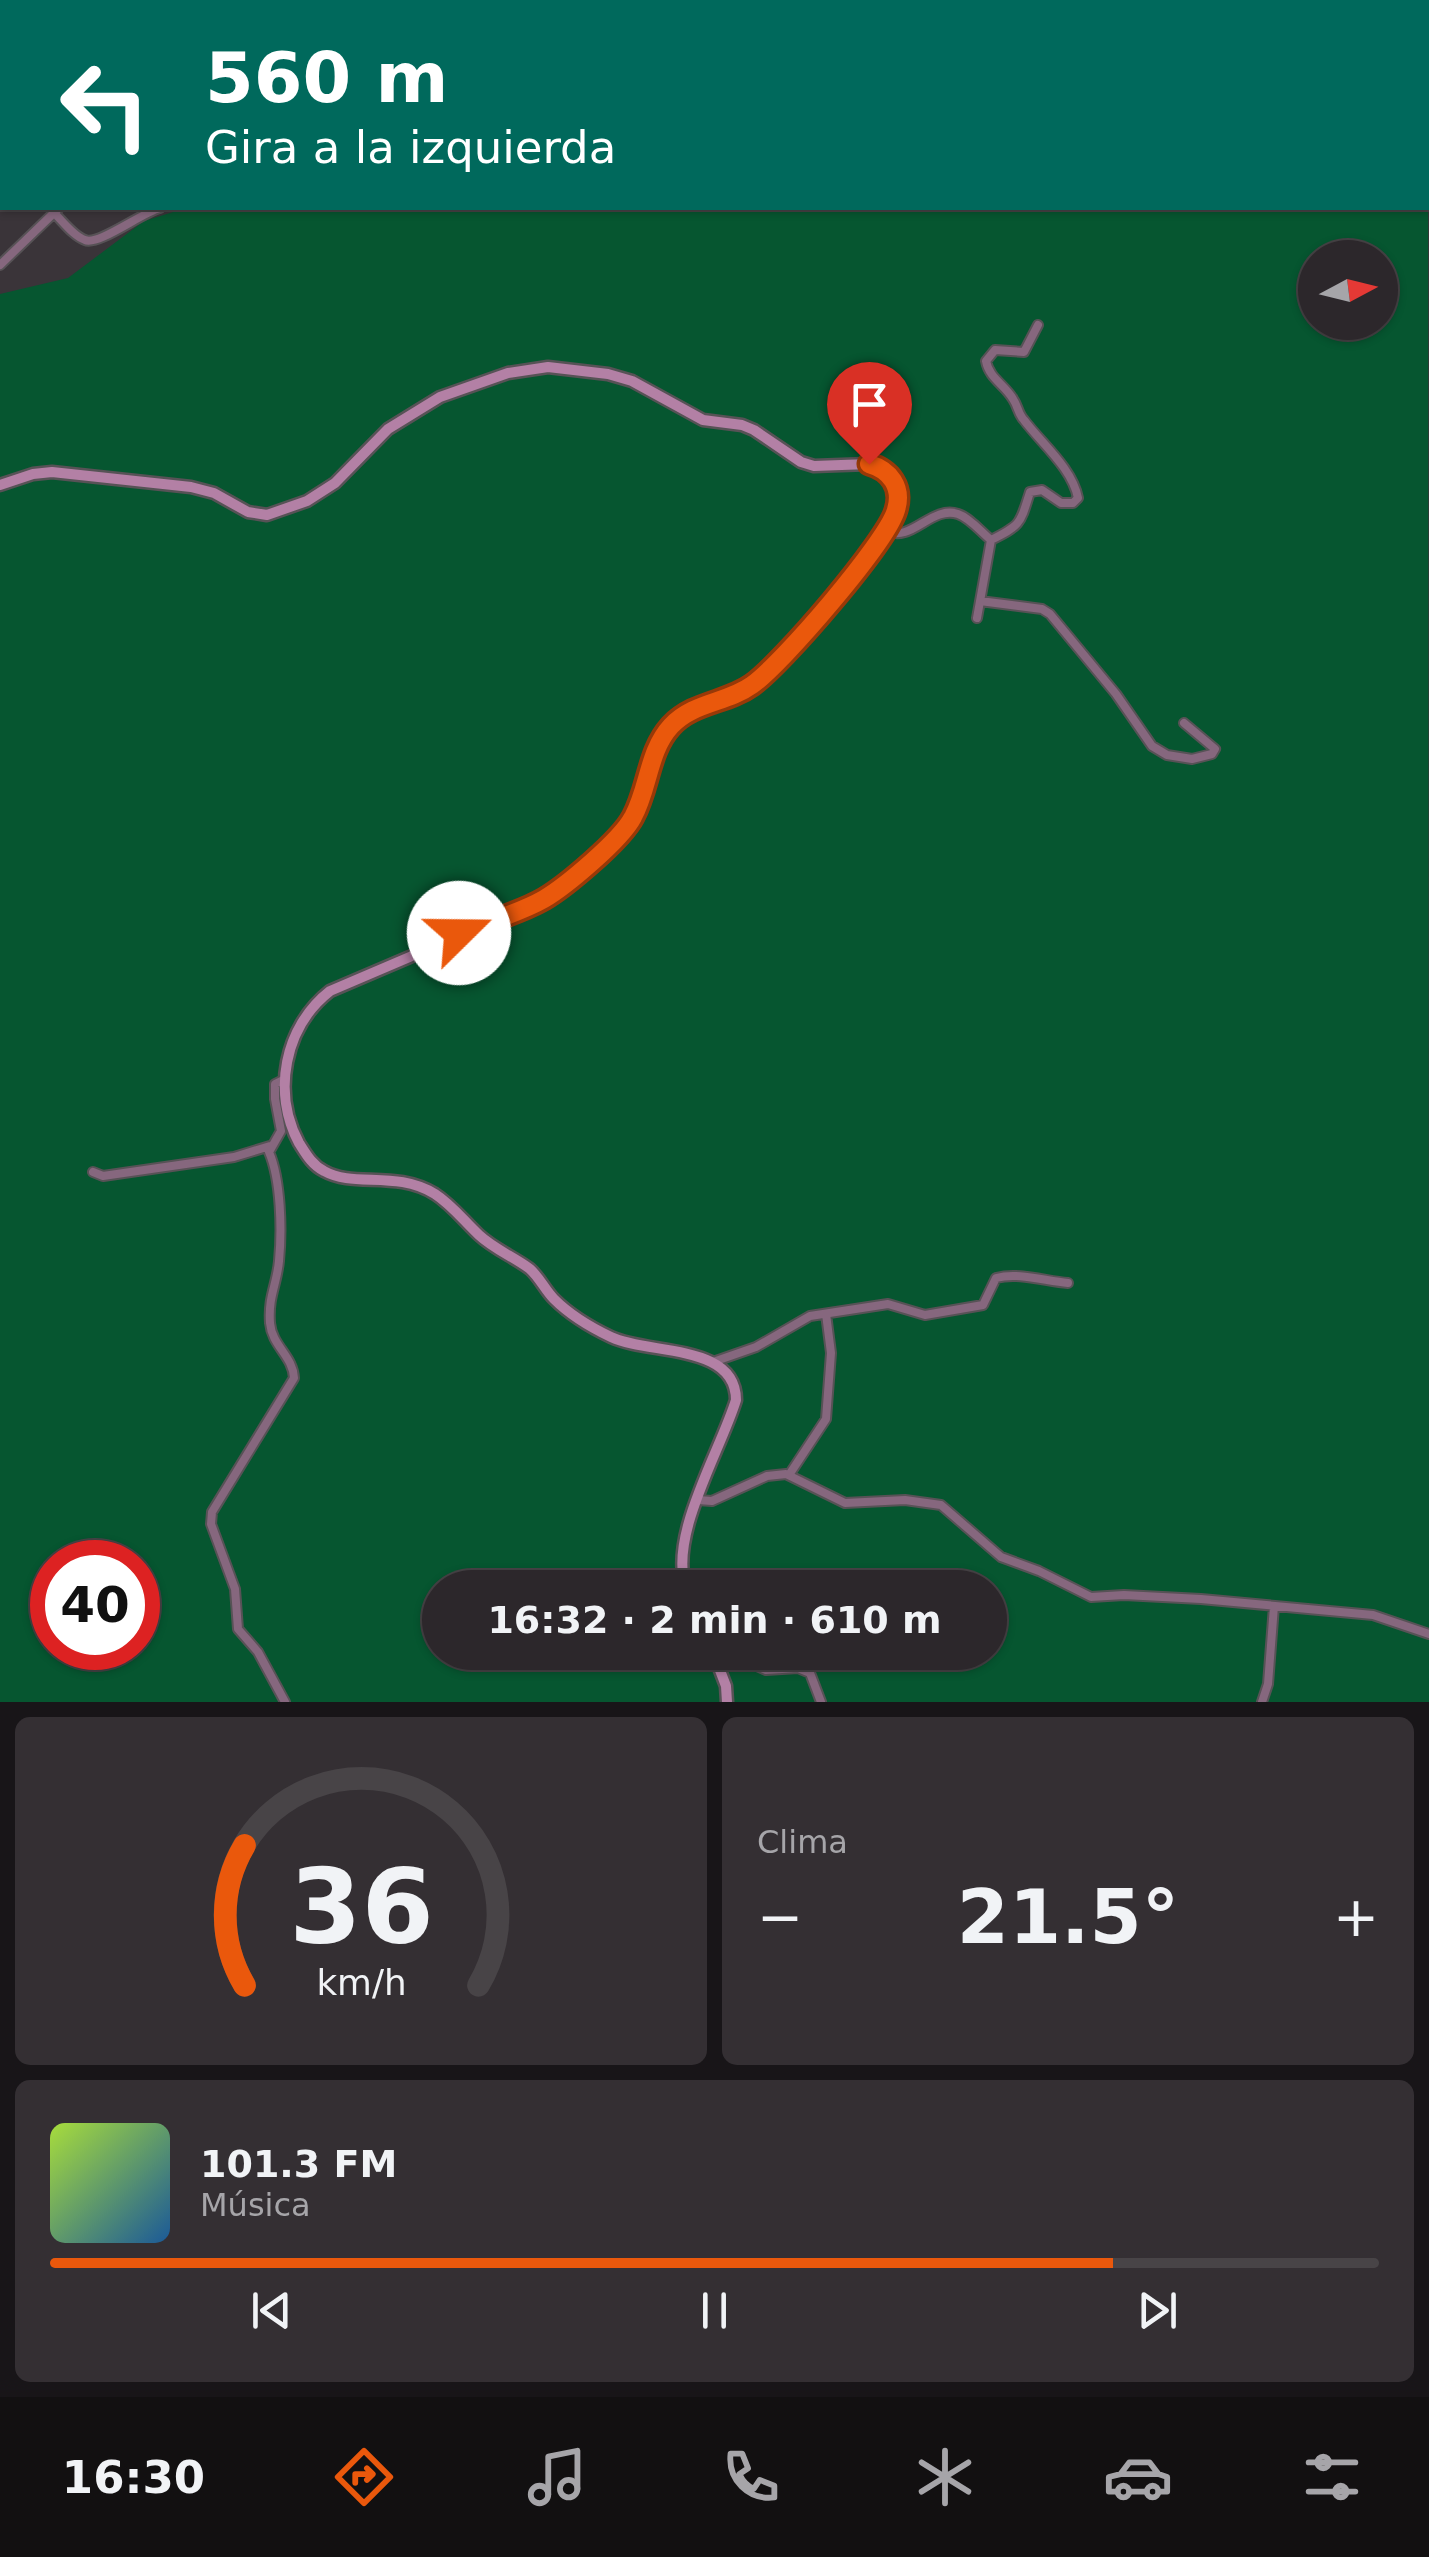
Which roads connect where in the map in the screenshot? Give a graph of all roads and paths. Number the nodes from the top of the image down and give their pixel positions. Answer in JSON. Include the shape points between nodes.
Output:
{"nodes":[{"id":1,"x":56,"y":210,"type":"edge"},
{"id":2,"x":154,"y":210,"type":"edge"},
{"id":3,"x":0,"y":265,"type":"edge"},
{"id":4,"x":1038,"y":325,"type":"dead end"},
{"id":5,"x":0,"y":485,"type":"edge"},
{"id":6,"x":887,"y":531,"type":"junction"},
{"id":7,"x":991,"y":540,"type":"junction"},
{"id":8,"x":980,"y":600,"type":"junction"},
{"id":9,"x":977,"y":618,"type":"dead end"},
{"id":10,"x":1184,"y":723,"type":"dead end"},
{"id":11,"x":283,"y":1080,"type":"junction"},
{"id":12,"x":270,"y":1146,"type":"junction"},
{"id":13,"x":94,"y":1172,"type":"dead end"},
{"id":14,"x":1068,"y":1284,"type":"dead end"},
{"id":15,"x":826,"y":1314,"type":"junction"},
{"id":16,"x":713,"y":1362,"type":"junction"},
{"id":17,"x":789,"y":1475,"type":"junction"},
{"id":18,"x":698,"y":1500,"type":"junction"},
{"id":19,"x":682,"y":1570,"type":"edge"},
{"id":20,"x":1274,"y":1606,"type":"junction"},
{"id":21,"x":1429,"y":1634,"type":"edge"},
{"id":22,"x":720,"y":1670,"type":"edge"},
{"id":23,"x":803,"y":1670,"type":"edge"},
{"id":24,"x":286,"y":1702,"type":"edge"},
{"id":25,"x":727,"y":1702,"type":"edge"},
{"id":26,"x":821,"y":1702,"type":"edge"},
{"id":27,"x":1262,"y":1702,"type":"edge"}],
"edges":[{"from":1,"to":2,"type":"street","via":[[80,238],[93,242]]},
{"from":1,"to":3,"type":"street"},
{"from":4,"to":7,"type":"street","via":[[1024,352],[995,350],[988,370],[1076,486],[1078,498],[1061,503],[1042,490],[1030,492],[1016,528]]},
{"from":5,"to":6,"type":"street","via":[[52,472],[191,487],[267,515],[335,483],[388,429],[440,397],[548,367],[632,381],[703,420],[742,424],[814,466],[882,468],[898,494]]},
{"from":6,"to":7,"type":"street","via":[[900,534],[952,512]]},
{"from":6,"to":11,"type":"street","via":[[763,676],[670,726],[634,817],[614,842],[543,900],[330,992],[309,1012]]},
{"from":7,"to":8,"type":"street"},
{"from":8,"to":9,"type":"street"},
{"from":8,"to":10,"type":"street","via":[[1042,608],[1152,746],[1168,755],[1212,754],[1215,749]]},
{"from":11,"to":12,"type":"street","via":[[275,1084],[274,1099],[281,1131]]},
{"from":11,"to":16,"type":"street","via":[[289,1120],[321,1170],[425,1189],[532,1271],[558,1303],[610,1336]]},
{"from":12,"to":13,"type":"street","via":[[234,1157]]},
{"from":12,"to":24,"type":"street","via":[[279,1262],[270,1290],[271,1331],[294,1378],[212,1512],[211,1524],[232,1574],[238,1630]]},
{"from":14,"to":15,"type":"street","via":[[1010,1274],[996,1278],[983,1304],[957,1311],[925,1315],[888,1304]]},
{"from":15,"to":16,"type":"street"},
{"from":15,"to":17,"type":"street","via":[[826,1419]]},
{"from":16,"to":18,"type":"street","via":[[732,1378],[736,1400]]},
{"from":17,"to":18,"type":"street","via":[[766,1476],[725,1498]]},
{"from":17,"to":20,"type":"street","via":[[845,1503],[941,1505],[1002,1557],[1091,1597]]},
{"from":18,"to":19,"type":"street","via":[[682,1542]]},
{"from":20,"to":21,"type":"street","via":[[1373,1614]]},
{"from":20,"to":27,"type":"street"},
{"from":22,"to":25,"type":"street"},
{"from":23,"to":26,"type":"street"}]}
